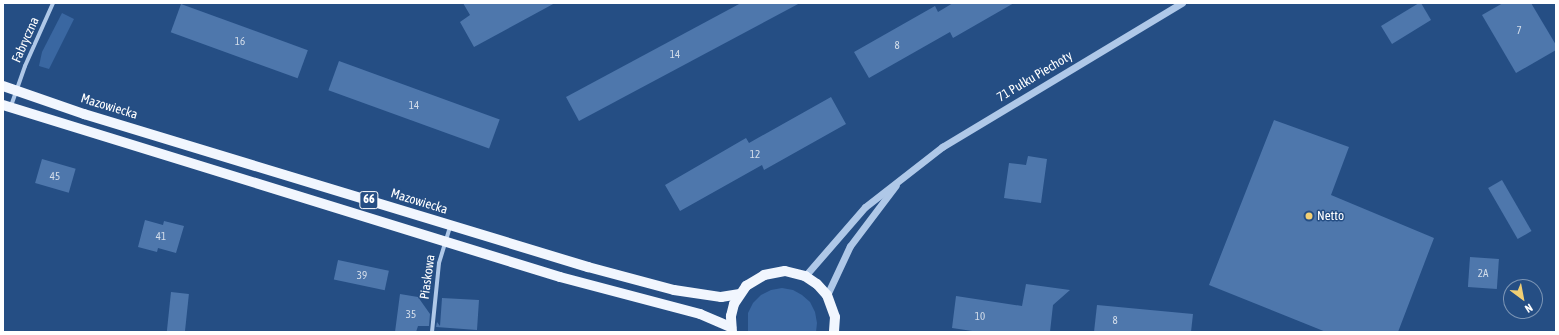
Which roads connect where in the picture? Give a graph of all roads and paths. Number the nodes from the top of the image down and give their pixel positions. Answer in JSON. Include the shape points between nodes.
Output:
{"nodes":[{"id":1,"x":53,"y":3,"type":"edge"},
{"id":2,"x":1182,"y":3,"type":"edge"},
{"id":3,"x":3,"y":86,"type":"edge"},
{"id":4,"x":16,"y":90,"type":"junction"},
{"id":5,"x":7,"y":106,"type":"edge"},
{"id":6,"x":904,"y":176,"type":"junction"},
{"id":7,"x":450,"y":225,"type":"junction"},
{"id":8,"x":444,"y":242,"type":"junction"},
{"id":9,"x":805,"y":276,"type":"junction"},
{"id":10,"x":740,"y":294,"type":"junction"},
{"id":11,"x":827,"y":295,"type":"junction"},
{"id":12,"x":731,"y":329,"type":"edge"},
{"id":13,"x":836,"y":331,"type":"edge"},
{"id":14,"x":432,"y":332,"type":"edge"}],
"edges":[{"from":1,"to":4,"type":"street","name":"Fabryczna"},
{"from":2,"to":6,"type":"street","name":"71 Pułku Piechoty","via":[[942,147]]},
{"from":3,"to":4,"type":"main road","name":"Mazowiecka","number":"66"},
{"from":4,"to":5,"type":"street","name":"Fabryczna"},
{"from":4,"to":7,"type":"main road","name":"Mazowiecka","number":"66","via":[[84,114]]},
{"from":5,"to":8,"type":"main road","number":"66"},
{"from":6,"to":9,"type":"street","name":"71 Pułku Piechoty","via":[[865,207]]},
{"from":6,"to":11,"type":"street","name":"71 Pułku Piechoty","via":[[850,246]]},
{"from":7,"to":8,"type":"street","name":"Piaskowa"},
{"from":7,"to":10,"type":"main road","name":"Mazowiecka","number":"66","via":[[674,290],[721,297]]},
{"from":8,"to":12,"type":"main road","number":"66","via":[[560,277],[700,314]]},
{"from":8,"to":14,"type":"street","name":"Piaskowa","via":[[439,263]]},
{"from":9,"to":10,"type":"main road","via":[[795,272],[774,272],[754,280]]},
{"from":9,"to":11,"type":"main road","via":[[818,284]]},
{"from":10,"to":12,"type":"main road","via":[[734,304]]},
{"from":11,"to":13,"type":"main road","via":[[835,317]]}]}
